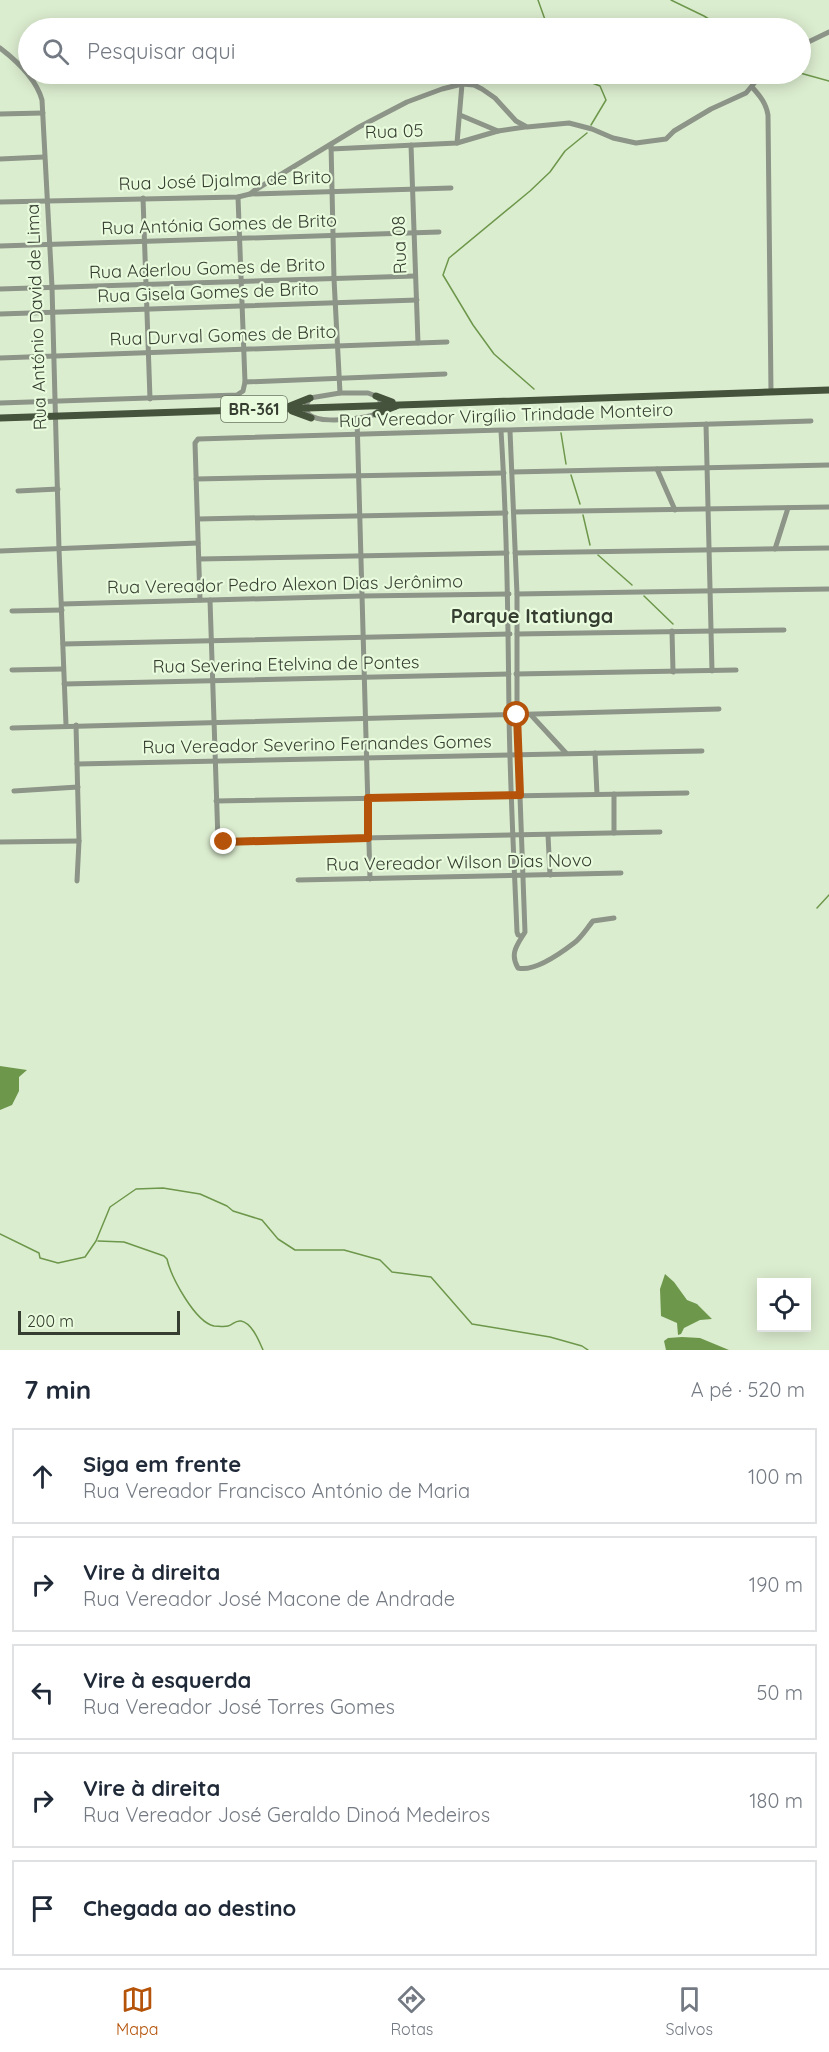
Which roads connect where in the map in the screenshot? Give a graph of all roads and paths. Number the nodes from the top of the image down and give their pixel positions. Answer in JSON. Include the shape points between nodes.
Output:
{"nodes":[{"id":1,"x":829,"y":32,"type":"edge"},
{"id":2,"x":811,"y":41,"type":"edge"},
{"id":3,"x":0,"y":48,"type":"edge"},
{"id":4,"x":18,"y":64,"type":"edge"},
{"id":5,"x":35,"y":84,"type":"edge"},
{"id":6,"x":462,"y":84,"type":"junction"},
{"id":7,"x":754,"y":84,"type":"edge"},
{"id":8,"x":752,"y":87,"type":"junction"},
{"id":9,"x":43,"y":113,"type":"junction"},
{"id":10,"x":0,"y":114,"type":"edge"},
{"id":11,"x":460,"y":115,"type":"junction"},
{"id":12,"x":527,"y":127,"type":"junction"},
{"id":13,"x":498,"y":131,"type":"junction"},
{"id":14,"x":457,"y":143,"type":"junction"},
{"id":15,"x":411,"y":145,"type":"junction"},
{"id":16,"x":331,"y":147,"type":"junction"},
{"id":17,"x":44,"y":157,"type":"junction"},
{"id":18,"x":0,"y":159,"type":"edge"},
{"id":19,"x":451,"y":188,"type":"dead end"},
{"id":20,"x":413,"y":189,"type":"junction"},
{"id":21,"x":332,"y":192,"type":"junction"},
{"id":22,"x":250,"y":194,"type":"junction"},
{"id":23,"x":238,"y":197,"type":"junction"},
{"id":24,"x":143,"y":198,"type":"junction"},
{"id":25,"x":46,"y":200,"type":"junction"},
{"id":26,"x":0,"y":202,"type":"edge"},
{"id":27,"x":413,"y":232,"type":"junction"},
{"id":28,"x":439,"y":232,"type":"dead end"},
{"id":29,"x":333,"y":235,"type":"junction"},
{"id":30,"x":239,"y":239,"type":"junction"},
{"id":31,"x":145,"y":242,"type":"junction"},
{"id":32,"x":50,"y":244,"type":"junction"},
{"id":33,"x":0,"y":246,"type":"edge"},
{"id":34,"x":415,"y":276,"type":"junction"},
{"id":35,"x":334,"y":279,"type":"junction"},
{"id":36,"x":242,"y":282,"type":"junction"},
{"id":37,"x":147,"y":285,"type":"junction"},
{"id":38,"x":52,"y":287,"type":"junction"},
{"id":39,"x":0,"y":288,"type":"edge"},
{"id":40,"x":417,"y":300,"type":"junction"},
{"id":41,"x":336,"y":303,"type":"junction"},
{"id":42,"x":242,"y":306,"type":"junction"},
{"id":43,"x":148,"y":310,"type":"junction"},
{"id":44,"x":52,"y":312,"type":"junction"},
{"id":45,"x":0,"y":314,"type":"edge"},
{"id":46,"x":447,"y":342,"type":"dead end"},
{"id":47,"x":418,"y":344,"type":"junction"},
{"id":48,"x":338,"y":346,"type":"junction"},
{"id":49,"x":244,"y":350,"type":"junction"},
{"id":50,"x":149,"y":353,"type":"junction"},
{"id":51,"x":54,"y":356,"type":"junction"},
{"id":52,"x":0,"y":358,"type":"edge"},
{"id":53,"x":445,"y":374,"type":"dead end"},
{"id":54,"x":339,"y":378,"type":"junction"},
{"id":55,"x":245,"y":382,"type":"junction"},
{"id":56,"x":829,"y":390,"type":"edge"},
{"id":57,"x":771,"y":392,"type":"junction"},
{"id":58,"x":340,"y":393,"type":"junction"},
{"id":59,"x":376,"y":396,"type":"junction"},
{"id":60,"x":310,"y":398,"type":"junction"},
{"id":61,"x":150,"y":399,"type":"junction"},
{"id":62,"x":54,"y":401,"type":"junction"},
{"id":63,"x":0,"y":403,"type":"edge"},
{"id":64,"x":380,"y":404,"type":"junction"},
{"id":65,"x":399,"y":404,"type":"junction"},
{"id":66,"x":306,"y":408,"type":"junction"},
{"id":67,"x":286,"y":409,"type":"junction"},
{"id":68,"x":376,"y":414,"type":"junction"},
{"id":69,"x":55,"y":416,"type":"junction"},
{"id":70,"x":0,"y":418,"type":"edge"},
{"id":71,"x":310,"y":418,"type":"junction"},
{"id":72,"x":357,"y":418,"type":"junction"},
{"id":73,"x":812,"y":421,"type":"dead end"},
{"id":74,"x":706,"y":424,"type":"junction"},
{"id":75,"x":501,"y":431,"type":"junction"},
{"id":76,"x":510,"y":431,"type":"junction"},
{"id":77,"x":358,"y":434,"type":"junction"},
{"id":78,"x":829,"y":465,"type":"edge"},
{"id":79,"x":707,"y":468,"type":"junction"},
{"id":80,"x":657,"y":469,"type":"junction"},
{"id":81,"x":512,"y":472,"type":"junction"},
{"id":82,"x":504,"y":473,"type":"junction"},
{"id":83,"x":359,"y":474,"type":"junction"},
{"id":84,"x":196,"y":479,"type":"junction"},
{"id":85,"x":58,"y":489,"type":"junction"},
{"id":86,"x":18,"y":491,"type":"dead end"},
{"id":87,"x":829,"y":507,"type":"edge"},
{"id":88,"x":788,"y":508,"type":"junction"},
{"id":89,"x":708,"y":509,"type":"junction"},
{"id":90,"x":675,"y":510,"type":"junction"},
{"id":91,"x":514,"y":512,"type":"junction"},
{"id":92,"x":506,"y":513,"type":"junction"},
{"id":93,"x":360,"y":515,"type":"junction"},
{"id":94,"x":198,"y":519,"type":"junction"},
{"id":95,"x":198,"y":543,"type":"junction"},
{"id":96,"x":829,"y":548,"type":"edge"},
{"id":97,"x":59,"y":549,"type":"junction"},
{"id":98,"x":775,"y":549,"type":"junction"},
{"id":99,"x":0,"y":551,"type":"edge"},
{"id":100,"x":709,"y":551,"type":"junction"},
{"id":101,"x":515,"y":553,"type":"junction"},
{"id":102,"x":507,"y":554,"type":"junction"},
{"id":103,"x":361,"y":556,"type":"junction"},
{"id":104,"x":199,"y":559,"type":"junction"},
{"id":105,"x":829,"y":589,"type":"edge"},
{"id":106,"x":710,"y":590,"type":"junction"},
{"id":107,"x":509,"y":594,"type":"junction"},
{"id":108,"x":517,"y":594,"type":"junction"},
{"id":109,"x":362,"y":596,"type":"junction"},
{"id":110,"x":200,"y":600,"type":"junction"},
{"id":111,"x":210,"y":600,"type":"junction"},
{"id":112,"x":62,"y":607,"type":"junction"},
{"id":113,"x":12,"y":610,"type":"dead end"},
{"id":114,"x":784,"y":630,"type":"dead end"},
{"id":115,"x":672,"y":631,"type":"junction"},
{"id":116,"x":711,"y":631,"type":"junction"},
{"id":117,"x":510,"y":634,"type":"junction"},
{"id":118,"x":517,"y":634,"type":"junction"},
{"id":119,"x":363,"y":636,"type":"junction"},
{"id":120,"x":211,"y":640,"type":"junction"},
{"id":121,"x":63,"y":644,"type":"junction"},
{"id":122,"x":63,"y":669,"type":"junction"},
{"id":123,"x":12,"y":670,"type":"dead end"},
{"id":124,"x":712,"y":670,"type":"junction"},
{"id":125,"x":736,"y":670,"type":"dead end"},
{"id":126,"x":673,"y":672,"type":"junction"},
{"id":127,"x":509,"y":674,"type":"junction"},
{"id":128,"x":516,"y":674,"type":"junction"},
{"id":129,"x":364,"y":676,"type":"junction"},
{"id":130,"x":212,"y":680,"type":"junction"},
{"id":131,"x":64,"y":684,"type":"junction"},
{"id":132,"x":718,"y":709,"type":"dead end"},
{"id":133,"x":509,"y":715,"type":"junction"},
{"id":134,"x":517,"y":715,"type":"junction"},
{"id":135,"x":531,"y":715,"type":"junction"},
{"id":136,"x":365,"y":717,"type":"junction"},
{"id":137,"x":213,"y":722,"type":"junction"},
{"id":138,"x":66,"y":725,"type":"junction"},
{"id":139,"x":76,"y":725,"type":"junction"},
{"id":140,"x":12,"y":728,"type":"dead end"},
{"id":141,"x":702,"y":752,"type":"dead end"},
{"id":142,"x":566,"y":753,"type":"junction"},
{"id":143,"x":595,"y":753,"type":"junction"},
{"id":144,"x":511,"y":755,"type":"junction"},
{"id":145,"x":518,"y":755,"type":"junction"},
{"id":146,"x":366,"y":758,"type":"junction"},
{"id":147,"x":214,"y":761,"type":"junction"},
{"id":148,"x":77,"y":764,"type":"junction"},
{"id":149,"x":78,"y":787,"type":"junction"},
{"id":150,"x":14,"y":791,"type":"dead end"},
{"id":151,"x":687,"y":793,"type":"dead end"},
{"id":152,"x":597,"y":794,"type":"junction"},
{"id":153,"x":614,"y":794,"type":"junction"},
{"id":154,"x":520,"y":795,"type":"junction"},
{"id":155,"x":512,"y":796,"type":"junction"},
{"id":156,"x":368,"y":798,"type":"junction"},
{"id":157,"x":216,"y":801,"type":"junction"},
{"id":158,"x":660,"y":832,"type":"dead end"},
{"id":159,"x":614,"y":833,"type":"junction"},
{"id":160,"x":548,"y":835,"type":"junction"},
{"id":161,"x":513,"y":836,"type":"junction"},
{"id":162,"x":522,"y":836,"type":"junction"},
{"id":163,"x":368,"y":838,"type":"junction"},
{"id":164,"x":79,"y":841,"type":"junction"},
{"id":165,"x":0,"y":842,"type":"edge"},
{"id":166,"x":621,"y":873,"type":"dead end"},
{"id":167,"x":550,"y":875,"type":"junction"},
{"id":168,"x":514,"y":876,"type":"junction"},
{"id":169,"x":522,"y":876,"type":"junction"},
{"id":170,"x":370,"y":879,"type":"junction"},
{"id":171,"x":298,"y":880,"type":"dead end"},
{"id":172,"x":77,"y":881,"type":"dead end"},
{"id":173,"x":614,"y":918,"type":"dead end"},
{"id":174,"x":521,"y":936,"type":"junction"}],
"edges":[{"from":1,"to":2,"type":"street"},
{"from":3,"to":4,"type":"street","name":"Rua António David de Lima"},
{"from":5,"to":9,"type":"street","name":"Rua António David de Lima"},
{"from":6,"to":11,"type":"street"},
{"from":6,"to":12,"type":"street","via":[[482,89]]},
{"from":6,"to":16,"type":"street","via":[[407,102]]},
{"from":7,"to":8,"type":"street"},
{"from":8,"to":12,"type":"street","name":"Rua 05","via":[[666,139],[627,142],[569,123]]},
{"from":8,"to":57,"type":"street","via":[[762,97],[768,115]]},
{"from":9,"to":10,"type":"street"},
{"from":9,"to":17,"type":"street","name":"Rua António David de Lima"},
{"from":11,"to":13,"type":"street"},
{"from":11,"to":14,"type":"street"},
{"from":12,"to":13,"type":"street","name":"Rua 05"},
{"from":13,"to":14,"type":"street","name":"Rua 05"},
{"from":14,"to":15,"type":"street","name":"Rua 05"},
{"from":15,"to":16,"type":"street","name":"Rua 05"},
{"from":15,"to":20,"type":"street","name":"Rua 08"},
{"from":16,"to":21,"type":"street"},
{"from":16,"to":22,"type":"street"},
{"from":17,"to":18,"type":"street"},
{"from":17,"to":25,"type":"street","name":"Rua António David de Lima"},
{"from":19,"to":20,"type":"street","name":"Rua José Djalma de Brito"},
{"from":20,"to":21,"type":"street","name":"Rua José Djalma de Brito"},
{"from":20,"to":27,"type":"street","name":"Rua 08"},
{"from":21,"to":22,"type":"street","name":"Rua José Djalma de Brito"},
{"from":21,"to":29,"type":"street"},
{"from":22,"to":23,"type":"street","name":"Rua José Djalma de Brito"},
{"from":23,"to":24,"type":"street","name":"Rua José Djalma de Brito"},
{"from":23,"to":30,"type":"street"},
{"from":24,"to":25,"type":"street","name":"Rua José Djalma de Brito"},
{"from":24,"to":31,"type":"street"},
{"from":25,"to":26,"type":"street","name":"Rua José Djalma de Brito"},
{"from":25,"to":32,"type":"street","name":"Rua António David de Lima"},
{"from":27,"to":28,"type":"street","name":"Rua Antónia Gomes de Brito"},
{"from":27,"to":29,"type":"street","name":"Rua Antónia Gomes de Brito"},
{"from":27,"to":34,"type":"street","name":"Rua 08"},
{"from":29,"to":30,"type":"street","name":"Rua Antónia Gomes de Brito"},
{"from":29,"to":35,"type":"street"},
{"from":30,"to":31,"type":"street","name":"Rua Antónia Gomes de Brito"},
{"from":30,"to":36,"type":"street"},
{"from":31,"to":32,"type":"street","name":"Rua Antónia Gomes de Brito"},
{"from":31,"to":37,"type":"street"},
{"from":32,"to":33,"type":"street","name":"Rua Antónia Gomes de Brito"},
{"from":32,"to":38,"type":"street","name":"Rua António David de Lima"},
{"from":34,"to":35,"type":"street","name":"Rua Aderlou Gomes de Brito"},
{"from":34,"to":40,"type":"street","name":"Rua 08"},
{"from":35,"to":36,"type":"street","name":"Rua Aderlou Gomes de Brito"},
{"from":35,"to":41,"type":"street"},
{"from":36,"to":37,"type":"street","name":"Rua Aderlou Gomes de Brito"},
{"from":36,"to":42,"type":"street"},
{"from":37,"to":38,"type":"street","name":"Rua Aderlou Gomes de Brito"},
{"from":37,"to":43,"type":"street"},
{"from":38,"to":39,"type":"street","name":"Rua Aderlou Gomes de Brito"},
{"from":38,"to":44,"type":"street","name":"Rua António David de Lima"},
{"from":40,"to":41,"type":"street","name":"Rua Gisela Gomes de Brito"},
{"from":40,"to":47,"type":"street","name":"Rua 08"},
{"from":41,"to":42,"type":"street","name":"Rua Gisela Gomes de Brito"},
{"from":41,"to":48,"type":"street"},
{"from":42,"to":43,"type":"street","name":"Rua Gisela Gomes de Brito"},
{"from":42,"to":49,"type":"street"},
{"from":43,"to":44,"type":"street","name":"Rua Gisela Gomes de Brito"},
{"from":43,"to":50,"type":"street"},
{"from":44,"to":45,"type":"street","name":"Rua Gisela Gomes de Brito"},
{"from":44,"to":51,"type":"street","name":"Rua António David de Lima"},
{"from":46,"to":47,"type":"street","name":"Rua Durval Gomes de Brito"},
{"from":47,"to":48,"type":"street","name":"Rua Durval Gomes de Brito"},
{"from":48,"to":49,"type":"street","name":"Rua Durval Gomes de Brito"},
{"from":48,"to":54,"type":"street"},
{"from":49,"to":50,"type":"street","name":"Rua Durval Gomes de Brito"},
{"from":49,"to":55,"type":"street"},
{"from":50,"to":51,"type":"street","name":"Rua Durval Gomes de Brito"},
{"from":50,"to":61,"type":"street"},
{"from":51,"to":52,"type":"street","name":"Rua Durval Gomes de Brito"},
{"from":51,"to":62,"type":"street","name":"Rua António David de Lima"},
{"from":53,"to":54,"type":"street"},
{"from":54,"to":55,"type":"street"},
{"from":54,"to":58,"type":"street"},
{"from":55,"to":61,"type":"street","via":[[243,391],[237,395]]},
{"from":56,"to":57,"type":"main road","number":"BR-361"},
{"from":57,"to":65,"type":"main road","number":"BR-361"},
{"from":58,"to":59,"type":"street"},
{"from":58,"to":60,"type":"street"},
{"from":59,"to":64,"type":"street"},
{"from":59,"to":65,"type":"main road"},
{"from":60,"to":66,"type":"street"},
{"from":60,"to":67,"type":"main road"},
{"from":61,"to":62,"type":"street"},
{"from":62,"to":63,"type":"street"},
{"from":62,"to":69,"type":"street","name":"Rua António David de Lima"},
{"from":64,"to":65,"type":"main road","number":"BR-361"},
{"from":64,"to":66,"type":"main road","number":"BR-361"},
{"from":64,"to":68,"type":"street"},
{"from":65,"to":68,"type":"main road"},
{"from":66,"to":67,"type":"main road","number":"BR-361"},
{"from":66,"to":71,"type":"street"},
{"from":67,"to":69,"type":"main road","number":"BR-361"},
{"from":67,"to":71,"type":"main road"},
{"from":68,"to":72,"type":"street"},
{"from":69,"to":70,"type":"main road","number":"BR-361"},
{"from":69,"to":85,"type":"street","name":"Rua António David de Lima"},
{"from":71,"to":72,"type":"street"},
{"from":72,"to":77,"type":"street"},
{"from":73,"to":74,"type":"street","name":"Rua Vereador Virgílio Trindade Monteiro"},
{"from":74,"to":76,"type":"street","name":"Rua Vereador Virgílio Trindade Monteiro"},
{"from":74,"to":79,"type":"street"},
{"from":75,"to":76,"type":"street","name":"Rua Vereador Virgílio Trindade Monteiro"},
{"from":75,"to":77,"type":"street","name":"Rua Vereador Virgílio Trindade Monteiro"},
{"from":75,"to":82,"type":"street"},
{"from":76,"to":81,"type":"street"},
{"from":77,"to":83,"type":"street"},
{"from":77,"to":84,"type":"street","name":"Rua Vereador Virgílio Trindade Monteiro","via":[[201,438],[195,443]]},
{"from":78,"to":79,"type":"street"},
{"from":79,"to":80,"type":"street"},
{"from":79,"to":89,"type":"street"},
{"from":80,"to":81,"type":"street"},
{"from":80,"to":90,"type":"street"},
{"from":81,"to":91,"type":"street"},
{"from":82,"to":83,"type":"street"},
{"from":82,"to":92,"type":"street"},
{"from":83,"to":84,"type":"street"},
{"from":83,"to":93,"type":"street"},
{"from":84,"to":94,"type":"street"},
{"from":85,"to":86,"type":"street"},
{"from":85,"to":97,"type":"street","name":"Rua António David de Lima"},
{"from":87,"to":88,"type":"street"},
{"from":88,"to":89,"type":"street"},
{"from":88,"to":98,"type":"street"},
{"from":89,"to":90,"type":"street"},
{"from":89,"to":100,"type":"street"},
{"from":90,"to":91,"type":"street"},
{"from":91,"to":101,"type":"street"},
{"from":92,"to":93,"type":"street"},
{"from":92,"to":102,"type":"street"},
{"from":93,"to":94,"type":"street"},
{"from":93,"to":103,"type":"street"},
{"from":94,"to":95,"type":"street"},
{"from":95,"to":97,"type":"street"},
{"from":95,"to":104,"type":"street"},
{"from":96,"to":98,"type":"street"},
{"from":97,"to":99,"type":"street"},
{"from":97,"to":112,"type":"street","name":"Rua António David de Lima"},
{"from":98,"to":100,"type":"street"},
{"from":100,"to":101,"type":"street"},
{"from":100,"to":106,"type":"street"},
{"from":101,"to":108,"type":"street"},
{"from":102,"to":103,"type":"street"},
{"from":102,"to":107,"type":"street"},
{"from":103,"to":104,"type":"street"},
{"from":103,"to":109,"type":"street"},
{"from":104,"to":110,"type":"street"},
{"from":105,"to":106,"type":"street"},
{"from":106,"to":108,"type":"street"},
{"from":106,"to":116,"type":"street"},
{"from":107,"to":109,"type":"street","name":"Rua Vereador Pedro Alexon Dias Jerônimo"},
{"from":107,"to":117,"type":"street"},
{"from":108,"to":118,"type":"street"},
{"from":109,"to":111,"type":"street","name":"Rua Vereador Pedro Alexon Dias Jerônimo"},
{"from":109,"to":119,"type":"street"},
{"from":110,"to":111,"type":"street","name":"Rua Vereador Pedro Alexon Dias Jerônimo"},
{"from":110,"to":112,"type":"street","name":"Rua Vereador Pedro Alexon Dias Jerônimo"},
{"from":111,"to":120,"type":"street"},
{"from":112,"to":113,"type":"street","name":"Rua Vereador Pedro Alexon Dias Jerônimo"},
{"from":112,"to":121,"type":"street","name":"Rua António David de Lima"},
{"from":114,"to":116,"type":"street"},
{"from":115,"to":116,"type":"street"},
{"from":115,"to":118,"type":"street"},
{"from":115,"to":126,"type":"street"},
{"from":116,"to":124,"type":"street"},
{"from":117,"to":119,"type":"street"},
{"from":117,"to":127,"type":"street"},
{"from":118,"to":128,"type":"street"},
{"from":119,"to":120,"type":"street"},
{"from":119,"to":129,"type":"street"},
{"from":120,"to":121,"type":"street"},
{"from":120,"to":130,"type":"street"},
{"from":121,"to":122,"type":"street","name":"Rua António David de Lima"},
{"from":122,"to":123,"type":"street"},
{"from":122,"to":131,"type":"street","name":"Rua António David de Lima"},
{"from":124,"to":125,"type":"street"},
{"from":124,"to":126,"type":"street"},
{"from":126,"to":128,"type":"street"},
{"from":127,"to":129,"type":"street","name":"Rua Severina Etelvina de Pontes"},
{"from":127,"to":133,"type":"street"},
{"from":128,"to":134,"type":"street"},
{"from":129,"to":130,"type":"street","name":"Rua Severina Etelvina de Pontes"},
{"from":129,"to":136,"type":"street"},
{"from":130,"to":131,"type":"street","name":"Rua Severina Etelvina de Pontes"},
{"from":130,"to":137,"type":"street"},
{"from":131,"to":138,"type":"street","name":"Rua António David de Lima"},
{"from":132,"to":135,"type":"street"},
{"from":133,"to":134,"type":"street"},
{"from":133,"to":136,"type":"street"},
{"from":133,"to":144,"type":"street"},
{"from":134,"to":135,"type":"street"},
{"from":134,"to":145,"type":"street"},
{"from":135,"to":142,"type":"street"},
{"from":136,"to":137,"type":"street"},
{"from":136,"to":146,"type":"street"},
{"from":137,"to":139,"type":"street"},
{"from":137,"to":147,"type":"street"},
{"from":138,"to":139,"type":"street"},
{"from":138,"to":140,"type":"street"},
{"from":139,"to":148,"type":"street"},
{"from":141,"to":143,"type":"street","name":"Rua Vereador Severino Fernandes Gomes"},
{"from":142,"to":143,"type":"street","name":"Rua Vereador Severino Fernandes Gomes"},
{"from":142,"to":145,"type":"street","name":"Rua Vereador Severino Fernandes Gomes"},
{"from":143,"to":152,"type":"street"},
{"from":144,"to":145,"type":"street","name":"Rua Vereador Severino Fernandes Gomes"},
{"from":144,"to":146,"type":"street","name":"Rua Vereador Severino Fernandes Gomes"},
{"from":144,"to":155,"type":"street"},
{"from":145,"to":154,"type":"street"},
{"from":146,"to":147,"type":"street","name":"Rua Vereador Severino Fernandes Gomes"},
{"from":146,"to":156,"type":"street"},
{"from":147,"to":148,"type":"street","name":"Rua Vereador Severino Fernandes Gomes"},
{"from":147,"to":157,"type":"street"},
{"from":148,"to":149,"type":"street"},
{"from":149,"to":150,"type":"street"},
{"from":149,"to":164,"type":"street"},
{"from":151,"to":153,"type":"street"},
{"from":152,"to":153,"type":"street"},
{"from":152,"to":154,"type":"street"},
{"from":153,"to":159,"type":"street"},
{"from":154,"to":155,"type":"street"},
{"from":154,"to":162,"type":"street"},
{"from":155,"to":156,"type":"street"},
{"from":155,"to":161,"type":"street"},
{"from":156,"to":157,"type":"street"},
{"from":156,"to":163,"type":"street"},
{"from":157,"to":163,"type":"street","via":[[217,840],[224,842]]},
{"from":158,"to":159,"type":"street"},
{"from":159,"to":160,"type":"street"},
{"from":160,"to":162,"type":"street"},
{"from":160,"to":167,"type":"street"},
{"from":161,"to":162,"type":"street"},
{"from":161,"to":163,"type":"street"},
{"from":161,"to":168,"type":"street"},
{"from":162,"to":169,"type":"street"},
{"from":163,"to":170,"type":"street"},
{"from":164,"to":165,"type":"street"},
{"from":164,"to":172,"type":"street"},
{"from":166,"to":167,"type":"street","name":"Rua Vereador Wilson Dias Novo"},
{"from":167,"to":169,"type":"street","name":"Rua Vereador Wilson Dias Novo"},
{"from":168,"to":169,"type":"street","name":"Rua Vereador Wilson Dias Novo"},
{"from":168,"to":170,"type":"street","name":"Rua Vereador Wilson Dias Novo"},
{"from":168,"to":174,"type":"street","via":[[517,932]]},
{"from":169,"to":174,"type":"street","via":[[525,932]]},
{"from":170,"to":171,"type":"street","name":"Rua Vereador Wilson Dias Novo"},
{"from":173,"to":174,"type":"street","via":[[593,921],[576,942],[530,969],[518,968],[513,957]]}]}
